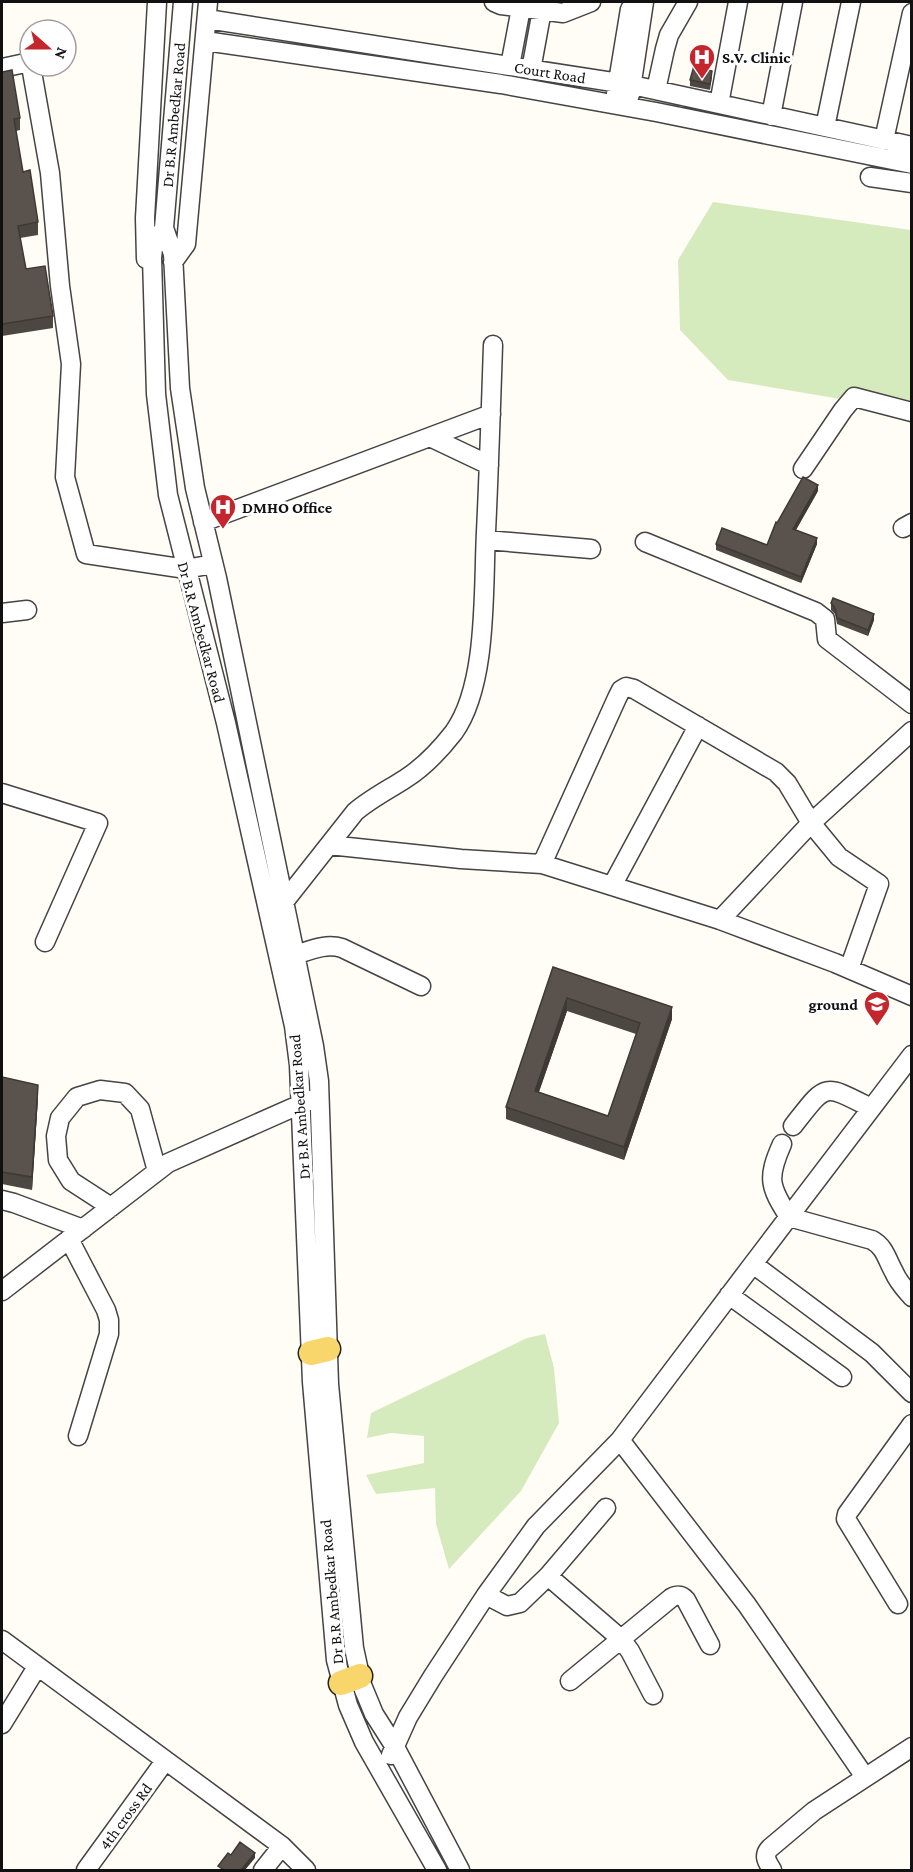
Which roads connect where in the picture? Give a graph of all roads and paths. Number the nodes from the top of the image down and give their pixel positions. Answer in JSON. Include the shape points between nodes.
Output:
{"nodes":[{"id":1,"x":157,"y":2,"type":"edge"},
{"id":2,"x":183,"y":2,"type":"edge"},
{"id":3,"x":494,"y":2,"type":"edge"},
{"id":4,"x":591,"y":2,"type":"edge"},
{"id":5,"x":631,"y":2,"type":"edge"},
{"id":6,"x":644,"y":2,"type":"edge"},
{"id":7,"x":688,"y":2,"type":"edge"},
{"id":8,"x":738,"y":2,"type":"edge"},
{"id":9,"x":793,"y":2,"type":"edge"},
{"id":10,"x":851,"y":2,"type":"edge"},
{"id":11,"x":521,"y":8,"type":"junction"},
{"id":12,"x":207,"y":10,"type":"edge"},
{"id":13,"x":542,"y":10,"type":"junction"},
{"id":14,"x":912,"y":13,"type":"edge"},
{"id":15,"x":205,"y":41,"type":"junction"},
{"id":16,"x":18,"y":66,"type":"edge"},
{"id":17,"x":510,"y":66,"type":"junction"},
{"id":18,"x":2,"y":68,"type":"edge"},
{"id":19,"x":531,"y":70,"type":"junction"},
{"id":20,"x":33,"y":78,"type":"edge"},
{"id":21,"x":625,"y":84,"type":"junction"},
{"id":22,"x":656,"y":90,"type":"junction"},
{"id":23,"x":719,"y":104,"type":"junction"},
{"id":24,"x":621,"y":106,"type":"junction"},
{"id":25,"x":771,"y":116,"type":"junction"},
{"id":26,"x":825,"y":127,"type":"junction"},
{"id":27,"x":884,"y":140,"type":"junction"},
{"id":28,"x":912,"y":146,"type":"edge"},
{"id":29,"x":912,"y":164,"type":"edge"},
{"id":30,"x":870,"y":177,"type":"dead end"},
{"id":31,"x":912,"y":183,"type":"edge"},
{"id":32,"x":164,"y":222,"type":"junction"},
{"id":33,"x":174,"y":262,"type":"junction"},
{"id":34,"x":152,"y":264,"type":"junction"},
{"id":35,"x":493,"y":345,"type":"dead end"},
{"id":36,"x":912,"y":412,"type":"edge"},
{"id":37,"x":491,"y":414,"type":"junction"},
{"id":38,"x":430,"y":437,"type":"junction"},
{"id":39,"x":489,"y":465,"type":"junction"},
{"id":40,"x":802,"y":469,"type":"dead end"},
{"id":41,"x":203,"y":522,"type":"junction"},
{"id":42,"x":486,"y":540,"type":"junction"},
{"id":43,"x":645,"y":542,"type":"dead end"},
{"id":44,"x":591,"y":549,"type":"dead end"},
{"id":45,"x":213,"y":564,"type":"junction"},
{"id":46,"x":186,"y":569,"type":"junction"},
{"id":47,"x":27,"y":610,"type":"dead end"},
{"id":48,"x":2,"y":614,"type":"edge"},
{"id":49,"x":912,"y":704,"type":"edge"},
{"id":50,"x":698,"y":726,"type":"junction"},
{"id":51,"x":912,"y":731,"type":"edge"},
{"id":52,"x":2,"y":793,"type":"edge"},
{"id":53,"x":811,"y":823,"type":"junction"},
{"id":54,"x":329,"y":845,"type":"junction"},
{"id":55,"x":542,"y":864,"type":"junction"},
{"id":56,"x":612,"y":886,"type":"junction"},
{"id":57,"x":276,"y":906,"type":"junction"},
{"id":58,"x":720,"y":920,"type":"junction"},
{"id":59,"x":45,"y":942,"type":"dead end"},
{"id":60,"x":295,"y":955,"type":"junction"},
{"id":61,"x":849,"y":969,"type":"junction"},
{"id":62,"x":421,"y":986,"type":"dead end"},
{"id":63,"x":912,"y":996,"type":"edge"},
{"id":64,"x":912,"y":1055,"type":"edge"},
{"id":65,"x":320,"y":1096,"type":"junction"},
{"id":66,"x":301,"y":1104,"type":"junction"},
{"id":67,"x":871,"y":1108,"type":"junction"},
{"id":68,"x":794,"y":1126,"type":"dead end"},
{"id":69,"x":782,"y":1144,"type":"dead end"},
{"id":70,"x":157,"y":1171,"type":"junction"},
{"id":71,"x":2,"y":1200,"type":"edge"},
{"id":72,"x":111,"y":1207,"type":"junction"},
{"id":73,"x":789,"y":1217,"type":"junction"},
{"id":74,"x":76,"y":1234,"type":"junction"},
{"id":75,"x":753,"y":1264,"type":"junction"},
{"id":76,"x":2,"y":1291,"type":"edge"},
{"id":77,"x":729,"y":1295,"type":"junction"},
{"id":78,"x":912,"y":1297,"type":"edge"},
{"id":79,"x":320,"y":1351,"type":"junction"},
{"id":80,"x":842,"y":1377,"type":"dead end"},
{"id":81,"x":912,"y":1393,"type":"edge"},
{"id":82,"x":912,"y":1424,"type":"edge"},
{"id":83,"x":78,"y":1436,"type":"dead end"},
{"id":84,"x":620,"y":1440,"type":"junction"},
{"id":85,"x":606,"y":1508,"type":"dead end"},
{"id":86,"x":548,"y":1576,"type":"junction"},
{"id":87,"x":486,"y":1595,"type":"junction"},
{"id":88,"x":898,"y":1604,"type":"dead end"},
{"id":89,"x":621,"y":1639,"type":"junction"},
{"id":90,"x":2,"y":1640,"type":"edge"},
{"id":91,"x":710,"y":1645,"type":"dead end"},
{"id":92,"x":37,"y":1667,"type":"junction"},
{"id":93,"x":351,"y":1679,"type":"junction"},
{"id":94,"x":570,"y":1681,"type":"dead end"},
{"id":95,"x":653,"y":1695,"type":"dead end"},
{"id":96,"x":2,"y":1724,"type":"edge"},
{"id":97,"x":395,"y":1747,"type":"junction"},
{"id":98,"x":912,"y":1747,"type":"edge"},
{"id":99,"x":165,"y":1761,"type":"junction"},
{"id":100,"x":382,"y":1773,"type":"junction"},
{"id":101,"x":865,"y":1778,"type":"junction"},
{"id":102,"x":282,"y":1846,"type":"junction"},
{"id":103,"x":86,"y":1870,"type":"edge"},
{"id":104,"x":263,"y":1870,"type":"edge"},
{"id":105,"x":306,"y":1870,"type":"edge"},
{"id":106,"x":437,"y":1870,"type":"edge"},
{"id":107,"x":460,"y":1870,"type":"edge"},
{"id":108,"x":772,"y":1870,"type":"edge"}],
"edges":[{"from":1,"to":34,"type":"street","via":[[145,218],[146,259]]},
{"from":2,"to":32,"type":"street","name":"Dr B.R Ambedkar Road"},
{"from":3,"to":11,"type":"street"},
{"from":4,"to":13,"type":"street","via":[[563,13]]},
{"from":5,"to":21,"type":"street"},
{"from":6,"to":21,"type":"street"},
{"from":7,"to":22,"type":"street","via":[[669,35]]},
{"from":8,"to":23,"type":"street"},
{"from":9,"to":25,"type":"street"},
{"from":10,"to":26,"type":"street"},
{"from":11,"to":13,"type":"street"},
{"from":11,"to":17,"type":"street"},
{"from":12,"to":15,"type":"street","name":"Court Road"},
{"from":12,"to":17,"type":"street","name":"Court Road"},
{"from":13,"to":19,"type":"street"},
{"from":14,"to":27,"type":"street"},
{"from":15,"to":24,"type":"street","name":"Court Road","via":[[501,84]]},
{"from":15,"to":33,"type":"street","name":"Court Road","via":[[186,244]]},
{"from":16,"to":18,"type":"street"},
{"from":17,"to":19,"type":"street","name":"Court Road"},
{"from":19,"to":21,"type":"street","name":"Court Road"},
{"from":20,"to":46,"type":"street","via":[[50,173],[71,364],[65,477],[86,554]]},
{"from":21,"to":22,"type":"street","name":"Court Road"},
{"from":21,"to":24,"type":"street"},
{"from":22,"to":23,"type":"street","name":"Court Road"},
{"from":23,"to":25,"type":"street","name":"Court Road"},
{"from":24,"to":29,"type":"street","name":"Court Road"},
{"from":25,"to":26,"type":"street","name":"Court Road"},
{"from":26,"to":27,"type":"street","name":"Court Road"},
{"from":27,"to":28,"type":"street","name":"Court Road"},
{"from":30,"to":31,"type":"street"},
{"from":32,"to":33,"type":"street","name":"Dr B.R Ambedkar Road"},
{"from":32,"to":34,"type":"street","name":"Dr B.R Ambedkar Road","via":[[153,248]]},
{"from":33,"to":41,"type":"street","name":"Dr B.R Ambedkar Road","via":[[180,388]]},
{"from":34,"to":46,"type":"street","name":"Dr B.R Ambedkar Road","via":[[156,394],[163,463]]},
{"from":35,"to":37,"type":"street"},
{"from":36,"to":40,"type":"street","via":[[855,397]]},
{"from":37,"to":38,"type":"street"},
{"from":37,"to":39,"type":"street"},
{"from":38,"to":39,"type":"street"},
{"from":38,"to":41,"type":"street"},
{"from":39,"to":42,"type":"street"},
{"from":41,"to":45,"type":"street","name":"Dr B.R Ambedkar Road"},
{"from":42,"to":44,"type":"street"},
{"from":42,"to":54,"type":"street","via":[[477,670],[466,710],[442,747],[414,773],[365,803]]},
{"from":43,"to":49,"type":"street","via":[[816,612],[825,619],[827,639]]},
{"from":45,"to":46,"type":"street"},
{"from":45,"to":57,"type":"street","name":"Dr B.R Ambedkar Road"},
{"from":46,"to":57,"type":"street","name":"Dr B.R Ambedkar Road"},
{"from":47,"to":48,"type":"street"},
{"from":50,"to":53,"type":"street","via":[[776,772]]},
{"from":50,"to":55,"type":"street","via":[[634,689],[621,690]]},
{"from":50,"to":56,"type":"street"},
{"from":51,"to":53,"type":"street"},
{"from":52,"to":59,"type":"street","via":[[98,823]]},
{"from":53,"to":58,"type":"street"},
{"from":53,"to":61,"type":"street","via":[[839,857],[879,884]]},
{"from":54,"to":55,"type":"street"},
{"from":54,"to":57,"type":"street"},
{"from":55,"to":56,"type":"street"},
{"from":56,"to":58,"type":"street"},
{"from":57,"to":60,"type":"street","name":"Dr B.R Ambedkar Road"},
{"from":57,"to":66,"type":"street","name":"Dr B.R Ambedkar Road"},
{"from":58,"to":61,"type":"street"},
{"from":60,"to":62,"type":"street","via":[[333,945]]},
{"from":60,"to":65,"type":"street","name":"Dr B.R Ambedkar Road"},
{"from":61,"to":63,"type":"street"},
{"from":64,"to":67,"type":"street"},
{"from":65,"to":66,"type":"street"},
{"from":65,"to":79,"type":"street","name":"Dr B.R Ambedkar Road"},
{"from":66,"to":70,"type":"street"},
{"from":66,"to":79,"type":"street","name":"Dr B.R Ambedkar Road"},
{"from":67,"to":68,"type":"street","via":[[839,1092],[825,1091]]},
{"from":67,"to":73,"type":"street"},
{"from":69,"to":73,"type":"street","via":[[771,1174],[776,1197]]},
{"from":70,"to":72,"type":"street"},
{"from":70,"to":72,"type":"street","via":[[140,1109],[124,1093],[100,1090],[77,1097],[60,1118],[56,1136],[58,1160],[71,1181]]},
{"from":71,"to":74,"type":"street"},
{"from":72,"to":74,"type":"street"},
{"from":73,"to":75,"type":"street"},
{"from":73,"to":78,"type":"street","via":[[878,1243]]},
{"from":74,"to":76,"type":"street"},
{"from":74,"to":83,"type":"street","via":[[109,1320]]},
{"from":75,"to":77,"type":"street"},
{"from":75,"to":81,"type":"street","via":[[872,1353]]},
{"from":77,"to":80,"type":"street"},
{"from":77,"to":84,"type":"street"},
{"from":79,"to":93,"type":"street","name":"Dr B.R Ambedkar Road","via":[[329,1384],[354,1648]]},
{"from":82,"to":88,"type":"street","via":[[846,1519]]},
{"from":84,"to":87,"type":"street","via":[[536,1526]]},
{"from":84,"to":101,"type":"street","via":[[747,1605]]},
{"from":85,"to":86,"type":"street"},
{"from":86,"to":87,"type":"street","via":[[520,1603],[507,1606]]},
{"from":86,"to":89,"type":"street"},
{"from":87,"to":97,"type":"street","via":[[433,1676]]},
{"from":89,"to":91,"type":"street","via":[[677,1595],[686,1600]]},
{"from":89,"to":94,"type":"street"},
{"from":89,"to":95,"type":"street"},
{"from":90,"to":92,"type":"street"},
{"from":92,"to":96,"type":"street"},
{"from":92,"to":99,"type":"street"},
{"from":93,"to":97,"type":"street","name":"Dr B.R Ambedkar Road"},
{"from":93,"to":100,"type":"street","name":"Dr B.R Ambedkar Road","via":[[348,1705]]},
{"from":97,"to":100,"type":"street"},
{"from":97,"to":107,"type":"street","name":"Dr B.R Ambedkar Road"},
{"from":98,"to":101,"type":"street"},
{"from":99,"to":102,"type":"street"},
{"from":99,"to":103,"type":"street","name":"4th cross Rd"},
{"from":100,"to":106,"type":"street","name":"Dr B.R Ambedkar Road"},
{"from":101,"to":108,"type":"street","via":[[814,1811],[770,1848],[765,1858]]},
{"from":102,"to":104,"type":"street"},
{"from":102,"to":105,"type":"street"}]}
